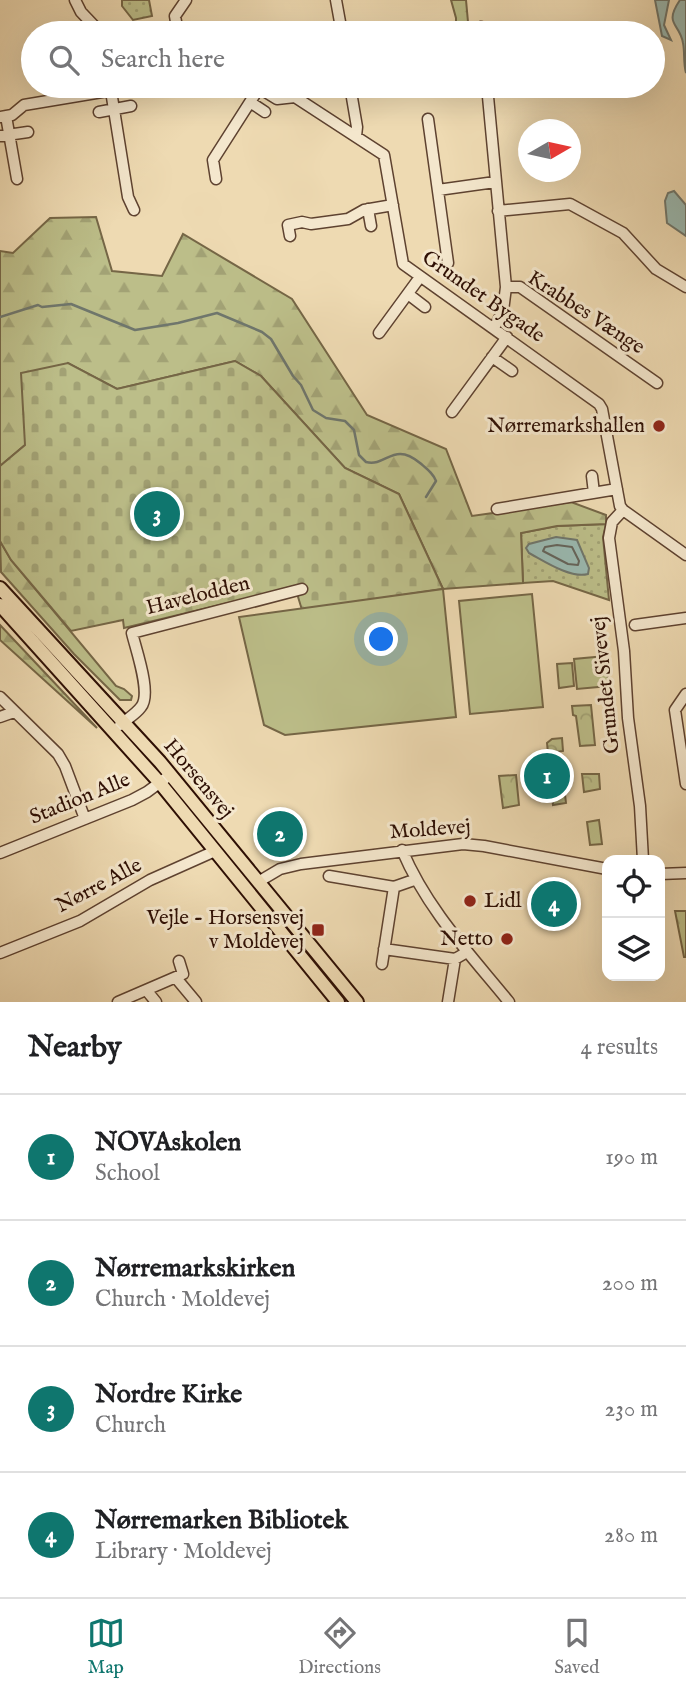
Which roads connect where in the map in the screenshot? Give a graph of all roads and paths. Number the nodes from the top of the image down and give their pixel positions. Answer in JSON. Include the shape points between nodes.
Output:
{"nodes":[{"id":1,"x":75,"y":0,"type":"edge"},
{"id":2,"x":186,"y":0,"type":"edge"},
{"id":3,"x":336,"y":0,"type":"edge"},
{"id":4,"x":90,"y":21,"type":"edge"},
{"id":5,"x":177,"y":21,"type":"edge"},
{"id":6,"x":339,"y":21,"type":"edge"},
{"id":7,"x":68,"y":98,"type":"edge"},
{"id":8,"x":112,"y":98,"type":"edge"},
{"id":9,"x":252,"y":98,"type":"edge"},
{"id":10,"x":297,"y":98,"type":"edge"},
{"id":11,"x":352,"y":98,"type":"edge"},
{"id":12,"x":488,"y":98,"type":"edge"},
{"id":13,"x":250,"y":102,"type":"junction"},
{"id":14,"x":131,"y":106,"type":"dead end"},
{"id":15,"x":114,"y":109,"type":"junction"},
{"id":16,"x":99,"y":112,"type":"dead end"},
{"id":17,"x":265,"y":112,"type":"dead end"},
{"id":18,"x":3,"y":116,"type":"edge"},
{"id":19,"x":428,"y":119,"type":"dead end"},
{"id":20,"x":28,"y":132,"type":"dead end"},
{"id":21,"x":5,"y":136,"type":"edge"},
{"id":22,"x":356,"y":136,"type":"junction"},
{"id":23,"x":17,"y":179,"type":"dead end"},
{"id":24,"x":216,"y":179,"type":"dead end"},
{"id":25,"x":495,"y":182,"type":"junction"},
{"id":26,"x":438,"y":190,"type":"junction"},
{"id":27,"x":393,"y":205,"type":"junction"},
{"id":28,"x":368,"y":209,"type":"junction"},
{"id":29,"x":134,"y":210,"type":"dead end"},
{"id":30,"x":498,"y":211,"type":"junction"},
{"id":31,"x":371,"y":226,"type":"dead end"},
{"id":32,"x":290,"y":236,"type":"dead end"},
{"id":33,"x":448,"y":264,"type":"dead end"},
{"id":34,"x":686,"y":273,"type":"edge"},
{"id":35,"x":420,"y":277,"type":"junction"},
{"id":36,"x":683,"y":285,"type":"edge"},
{"id":37,"x":506,"y":287,"type":"junction"},
{"id":38,"x":408,"y":294,"type":"junction"},
{"id":39,"x":425,"y":307,"type":"dead end"},
{"id":40,"x":494,"y":328,"type":"junction"},
{"id":41,"x":379,"y":333,"type":"dead end"},
{"id":42,"x":507,"y":337,"type":"junction"},
{"id":43,"x":492,"y":357,"type":"junction"},
{"id":44,"x":512,"y":371,"type":"dead end"},
{"id":45,"x":644,"y":374,"type":"junction"},
{"id":46,"x":656,"y":383,"type":"dead end"},
{"id":47,"x":637,"y":385,"type":"dead end"},
{"id":48,"x":452,"y":412,"type":"dead end"},
{"id":49,"x":592,"y":476,"type":"dead end"},
{"id":50,"x":617,"y":489,"type":"junction"},
{"id":51,"x":594,"y":493,"type":"junction"},
{"id":52,"x":497,"y":509,"type":"dead end"},
{"id":53,"x":623,"y":510,"type":"junction"},
{"id":54,"x":686,"y":555,"type":"edge"},
{"id":55,"x":0,"y":588,"type":"edge"},
{"id":56,"x":302,"y":589,"type":"dead end"},
{"id":57,"x":0,"y":605,"type":"edge"},
{"id":58,"x":686,"y":618,"type":"edge"},
{"id":59,"x":635,"y":625,"type":"dead end"},
{"id":60,"x":686,"y":694,"type":"edge"},
{"id":61,"x":0,"y":697,"type":"edge"},
{"id":62,"x":14,"y":712,"type":"junction"},
{"id":63,"x":0,"y":718,"type":"edge"},
{"id":64,"x":119,"y":726,"type":"junction"},
{"id":65,"x":165,"y":779,"type":"junction"},
{"id":66,"x":686,"y":784,"type":"edge"},
{"id":67,"x":85,"y":819,"type":"junction"},
{"id":68,"x":195,"y":828,"type":"junction"},
{"id":69,"x":401,"y":850,"type":"junction"},
{"id":70,"x":215,"y":851,"type":"junction"},
{"id":71,"x":0,"y":853,"type":"edge"},
{"id":72,"x":643,"y":855,"type":"edge"},
{"id":73,"x":602,"y":868,"type":"edge"},
{"id":74,"x":686,"y":873,"type":"edge"},
{"id":75,"x":665,"y":874,"type":"edge"},
{"id":76,"x":329,"y":876,"type":"dead end"},
{"id":77,"x":414,"y":880,"type":"junction"},
{"id":78,"x":258,"y":883,"type":"junction"},
{"id":79,"x":394,"y":887,"type":"junction"},
{"id":80,"x":384,"y":949,"type":"junction"},
{"id":81,"x":467,"y":952,"type":"junction"},
{"id":82,"x":0,"y":953,"type":"edge"},
{"id":83,"x":455,"y":960,"type":"junction"},
{"id":84,"x":179,"y":961,"type":"dead end"},
{"id":85,"x":382,"y":964,"type":"dead end"},
{"id":86,"x":176,"y":978,"type":"junction"},
{"id":87,"x":147,"y":991,"type":"junction"},
{"id":88,"x":118,"y":1002,"type":"edge"},
{"id":89,"x":156,"y":1002,"type":"edge"},
{"id":90,"x":196,"y":1002,"type":"edge"},
{"id":91,"x":339,"y":1002,"type":"edge"},
{"id":92,"x":357,"y":1002,"type":"edge"},
{"id":93,"x":448,"y":1002,"type":"edge"},
{"id":94,"x":509,"y":1002,"type":"edge"}],
"edges":[{"from":1,"to":4,"type":"street"},
{"from":2,"to":5,"type":"street"},
{"from":3,"to":6,"type":"street"},
{"from":7,"to":18,"type":"street","via":[[24,105]]},
{"from":8,"to":15,"type":"street"},
{"from":9,"to":13,"type":"street"},
{"from":10,"to":22,"type":"street","name":"Grundet Bygade"},
{"from":11,"to":22,"type":"street"},
{"from":12,"to":25,"type":"street"},
{"from":13,"to":17,"type":"street"},
{"from":13,"to":24,"type":"street","via":[[213,160]]},
{"from":14,"to":15,"type":"street"},
{"from":15,"to":16,"type":"street"},
{"from":15,"to":29,"type":"street"},
{"from":18,"to":21,"type":"street"},
{"from":19,"to":26,"type":"street"},
{"from":20,"to":21,"type":"street"},
{"from":21,"to":23,"type":"street"},
{"from":22,"to":27,"type":"street","name":"Grundet Bygade","via":[[384,155]]},
{"from":25,"to":26,"type":"street"},
{"from":25,"to":30,"type":"street"},
{"from":26,"to":33,"type":"street"},
{"from":27,"to":28,"type":"street"},
{"from":27,"to":35,"type":"street","name":"Grundet Bygade","via":[[402,264]]},
{"from":28,"to":31,"type":"street"},
{"from":28,"to":32,"type":"street","via":[[348,219],[288,225]]},
{"from":30,"to":36,"type":"street","via":[[570,204],[623,233],[656,270]]},
{"from":30,"to":37,"type":"street"},
{"from":34,"to":36,"type":"street"},
{"from":35,"to":38,"type":"street"},
{"from":35,"to":40,"type":"street","name":"Grundet Bygade"},
{"from":37,"to":40,"type":"street","via":[[503,311]]},
{"from":37,"to":45,"type":"street","name":"Krabbes Vænge","via":[[520,287]]},
{"from":38,"to":39,"type":"street"},
{"from":38,"to":41,"type":"street"},
{"from":40,"to":42,"type":"street","name":"Grundet Bygade"},
{"from":42,"to":43,"type":"street"},
{"from":42,"to":50,"type":"street","name":"Grundet Bygade","via":[[603,409]]},
{"from":43,"to":44,"type":"street"},
{"from":43,"to":48,"type":"street"},
{"from":45,"to":46,"type":"street","name":"Krabbes Vænge"},
{"from":45,"to":47,"type":"street","name":"Krabbes Vænge"},
{"from":49,"to":51,"type":"street"},
{"from":50,"to":51,"type":"street"},
{"from":50,"to":53,"type":"street","name":"Grundet Bygade"},
{"from":51,"to":52,"type":"street"},
{"from":53,"to":54,"type":"street"},
{"from":53,"to":72,"type":"street","name":"Grundet Sivevej","via":[[612,522],[609,538]]},
{"from":55,"to":64,"type":"main road","name":"Horsensvej"},
{"from":56,"to":64,"type":"street","name":"Havelodden","via":[[132,633],[146,699]]},
{"from":57,"to":64,"type":"main road","name":"Horsensvej"},
{"from":58,"to":59,"type":"street"},
{"from":60,"to":66,"type":"street","via":[[675,710]]},
{"from":61,"to":62,"type":"street"},
{"from":62,"to":63,"type":"street"},
{"from":62,"to":67,"type":"street","via":[[58,754]]},
{"from":64,"to":65,"type":"main road","name":"Horsensvej"},
{"from":65,"to":67,"type":"street","name":"Stadion Alle","via":[[132,800]]},
{"from":65,"to":68,"type":"main road","name":"Horsensvej"},
{"from":65,"to":78,"type":"main road","name":"Horsensvej"},
{"from":67,"to":71,"type":"street","name":"Stadion Alle"},
{"from":68,"to":70,"type":"main road","name":"Horsensvej"},
{"from":68,"to":78,"type":"main road","via":[[213,840],[245,878]]},
{"from":69,"to":73,"type":"street","name":"Moldevej","via":[[484,845]]},
{"from":69,"to":77,"type":"street"},
{"from":69,"to":78,"type":"street","name":"Moldevej","via":[[279,869]]},
{"from":70,"to":82,"type":"street","name":"Nørre Alle","via":[[150,880],[89,917]]},
{"from":70,"to":91,"type":"main road","name":"Horsensvej"},
{"from":74,"to":75,"type":"street"},
{"from":76,"to":79,"type":"street"},
{"from":77,"to":79,"type":"street"},
{"from":77,"to":81,"type":"street"},
{"from":78,"to":91,"type":"main road","via":[[262,898],[327,979]]},
{"from":78,"to":92,"type":"main road","name":"Horsensvej"},
{"from":79,"to":80,"type":"street"},
{"from":80,"to":83,"type":"street"},
{"from":80,"to":85,"type":"street"},
{"from":81,"to":83,"type":"street"},
{"from":81,"to":94,"type":"street"},
{"from":83,"to":93,"type":"street"},
{"from":84,"to":86,"type":"street","via":[[183,974]]},
{"from":86,"to":87,"type":"street"},
{"from":86,"to":90,"type":"street"},
{"from":87,"to":88,"type":"street"},
{"from":87,"to":89,"type":"street"}]}
